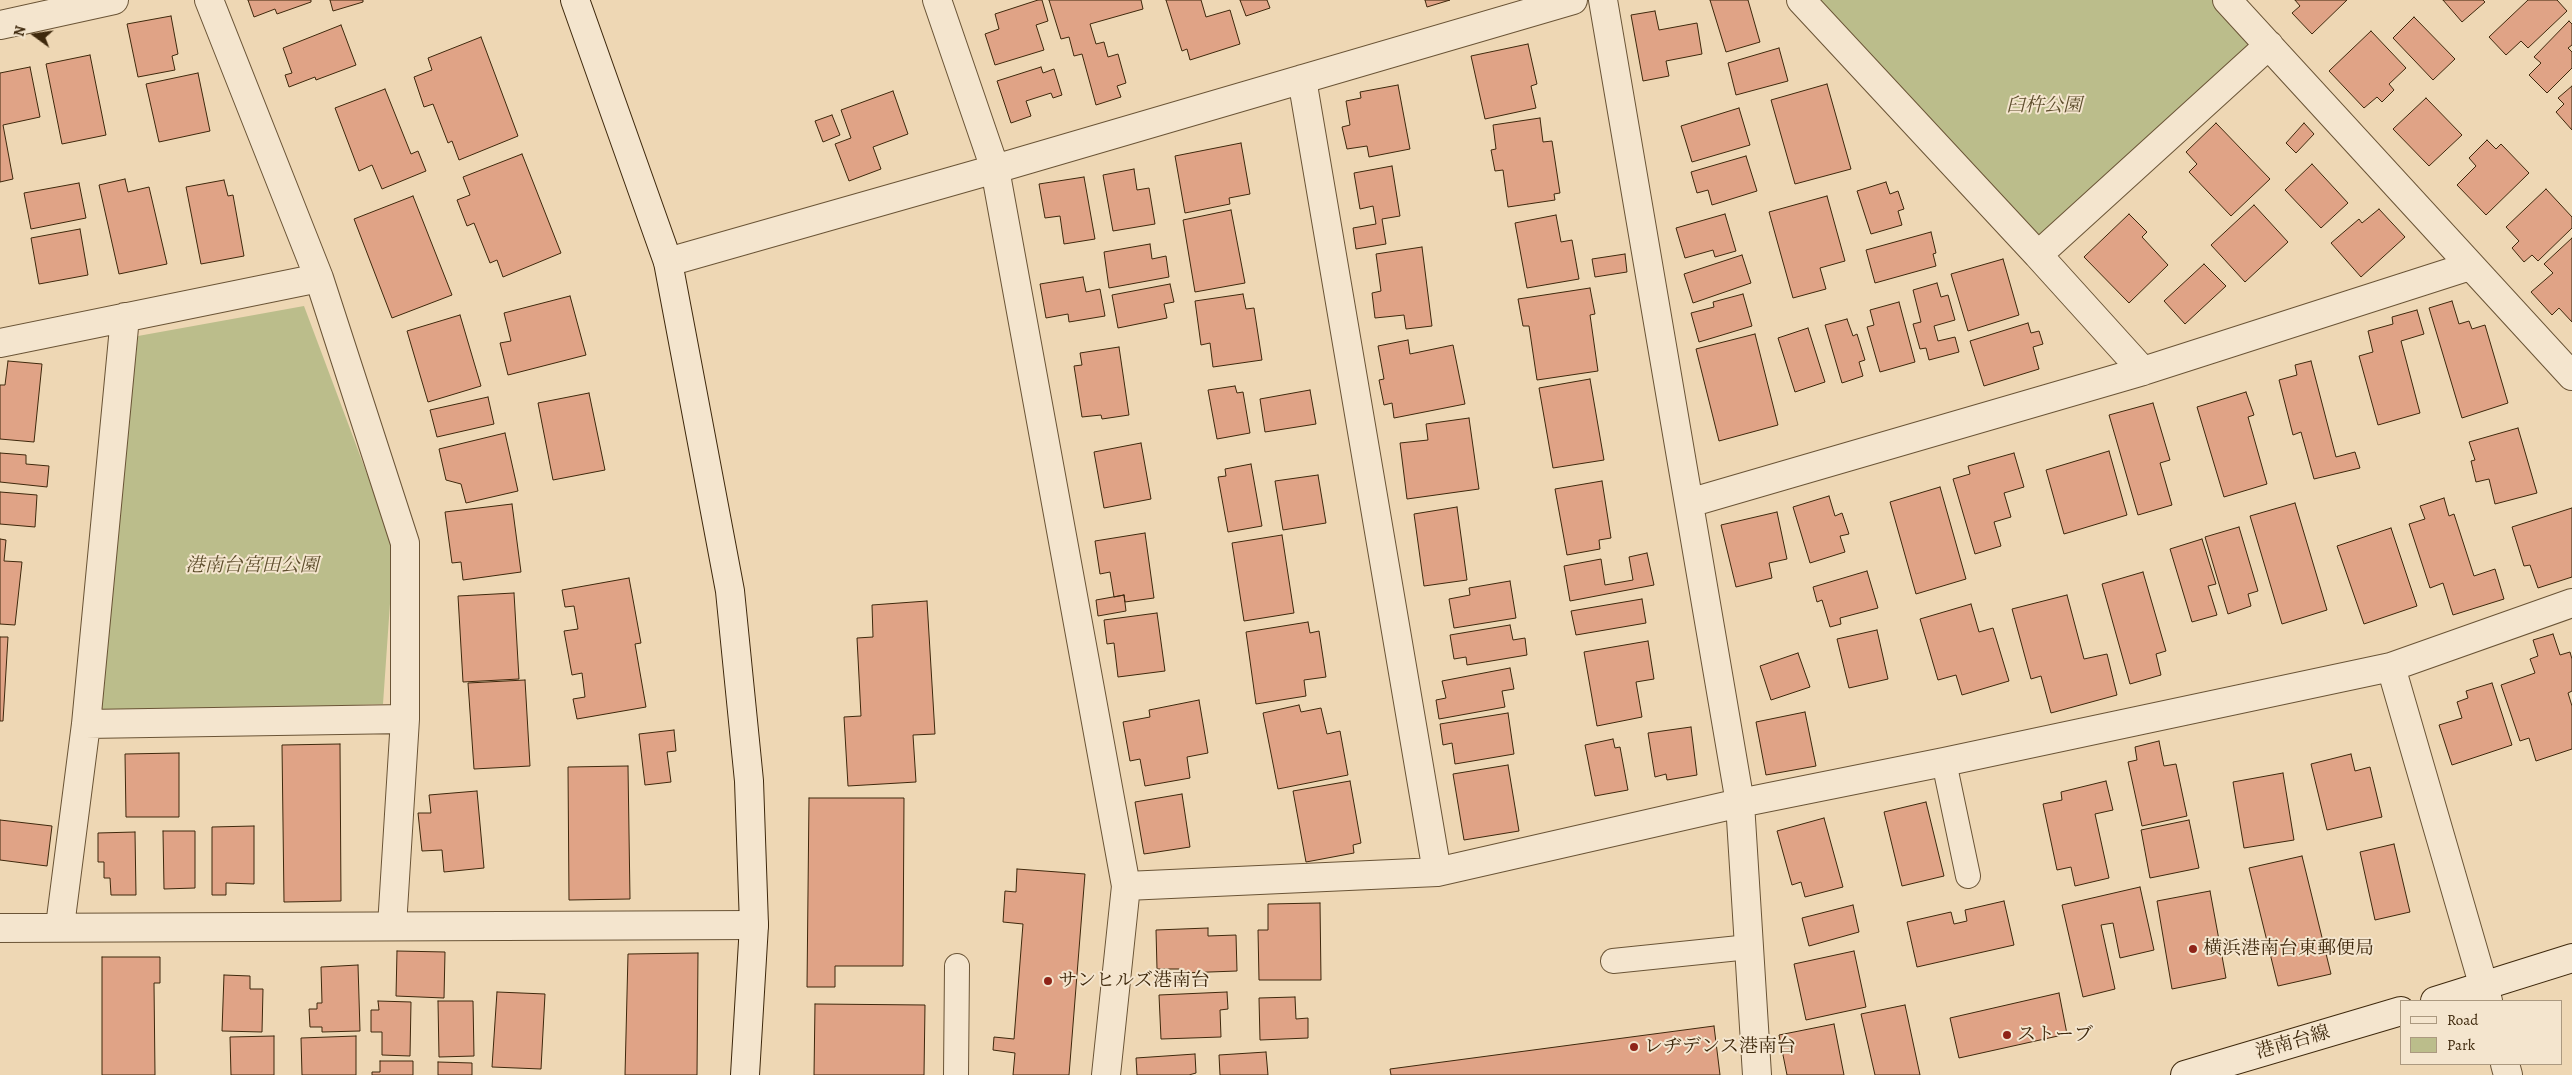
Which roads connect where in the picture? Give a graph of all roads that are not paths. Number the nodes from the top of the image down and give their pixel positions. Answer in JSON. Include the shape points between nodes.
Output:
{"nodes":[{"id":1,"x":114,"y":0,"type":"edge"},
{"id":2,"x":209,"y":0,"type":"edge"},
{"id":3,"x":575,"y":0,"type":"edge"},
{"id":4,"x":937,"y":0,"type":"edge"},
{"id":5,"x":1573,"y":0,"type":"edge"},
{"id":6,"x":1603,"y":0,"type":"edge"},
{"id":7,"x":1801,"y":0,"type":"edge"},
{"id":8,"x":2227,"y":0,"type":"edge"},
{"id":9,"x":0,"y":25,"type":"edge"},
{"id":10,"x":2269,"y":45,"type":"junction"},
{"id":11,"x":1302,"y":80,"type":"junction"},
{"id":12,"x":995,"y":169,"type":"junction"},
{"id":13,"x":2038,"y":255,"type":"junction"},
{"id":14,"x":668,"y":262,"type":"junction"},
{"id":15,"x":2470,"y":266,"type":"junction"},
{"id":16,"x":319,"y":278,"type":"junction"},
{"id":17,"x":125,"y":317,"type":"junction"},
{"id":18,"x":0,"y":343,"type":"edge"},
{"id":19,"x":2143,"y":371,"type":"junction"},
{"id":20,"x":2572,"y":376,"type":"edge"},
{"id":21,"x":1689,"y":503,"type":"junction"},
{"id":22,"x":2572,"y":603,"type":"edge"},
{"id":23,"x":2391,"y":666,"type":"junction"},
{"id":24,"x":405,"y":720,"type":"junction"},
{"id":25,"x":86,"y":724,"type":"junction"},
{"id":26,"x":1944,"y":762,"type":"junction"},
{"id":27,"x":1740,"y":803,"type":"junction"},
{"id":28,"x":1437,"y":872,"type":"junction"},
{"id":29,"x":1968,"y":876,"type":"dead end"},
{"id":30,"x":1126,"y":886,"type":"junction"},
{"id":31,"x":754,"y":925,"type":"junction"},
{"id":32,"x":60,"y":926,"type":"junction"},
{"id":33,"x":392,"y":926,"type":"junction"},
{"id":34,"x":0,"y":928,"type":"edge"},
{"id":35,"x":1749,"y":947,"type":"junction"},
{"id":36,"x":2572,"y":958,"type":"edge"},
{"id":37,"x":1613,"y":961,"type":"dead end"},
{"id":38,"x":957,"y":966,"type":"dead end"},
{"id":39,"x":2486,"y":994,"type":"edge"},
{"id":40,"x":2442,"y":1000,"type":"edge"},
{"id":41,"x":2400,"y":1011,"type":"edge"},
{"id":42,"x":745,"y":1075,"type":"edge"},
{"id":43,"x":956,"y":1075,"type":"edge"},
{"id":44,"x":1106,"y":1075,"type":"edge"},
{"id":45,"x":1757,"y":1075,"type":"edge"},
{"id":46,"x":2185,"y":1075,"type":"edge"}],
"edges":[{"from":1,"to":9,"type":"street"},
{"from":2,"to":16,"type":"street"},
{"from":3,"to":14,"type":"street"},
{"from":4,"to":12,"type":"street"},
{"from":5,"to":11,"type":"street"},
{"from":6,"to":21,"type":"street"},
{"from":7,"to":13,"type":"street"},
{"from":8,"to":10,"type":"street"},
{"from":10,"to":13,"type":"street"},
{"from":10,"to":15,"type":"street"},
{"from":11,"to":12,"type":"street"},
{"from":11,"to":28,"type":"street"},
{"from":12,"to":14,"type":"street"},
{"from":12,"to":30,"type":"street"},
{"from":13,"to":19,"type":"street"},
{"from":14,"to":31,"type":"street","via":[[730,591],[749,780]]},
{"from":15,"to":19,"type":"street"},
{"from":15,"to":20,"type":"street"},
{"from":16,"to":17,"type":"street"},
{"from":16,"to":24,"type":"street","via":[[406,543]]},
{"from":17,"to":18,"type":"street"},
{"from":17,"to":25,"type":"street"},
{"from":19,"to":21,"type":"street"},
{"from":21,"to":27,"type":"street"},
{"from":22,"to":23,"type":"street"},
{"from":23,"to":26,"type":"street"},
{"from":23,"to":39,"type":"street"},
{"from":24,"to":25,"type":"street"},
{"from":24,"to":33,"type":"street"},
{"from":25,"to":32,"type":"street"},
{"from":26,"to":27,"type":"street"},
{"from":26,"to":29,"type":"lane"},
{"from":27,"to":28,"type":"street"},
{"from":27,"to":35,"type":"street"},
{"from":28,"to":30,"type":"street"},
{"from":30,"to":44,"type":"street"},
{"from":31,"to":33,"type":"street"},
{"from":31,"to":42,"type":"street"},
{"from":32,"to":33,"type":"street"},
{"from":32,"to":34,"type":"street"},
{"from":35,"to":37,"type":"lane"},
{"from":35,"to":45,"type":"street"},
{"from":36,"to":39,"type":"street"},
{"from":38,"to":43,"type":"lane"},
{"from":39,"to":40,"type":"street"},
{"from":41,"to":46,"type":"street","name":"港南台線"}]}
